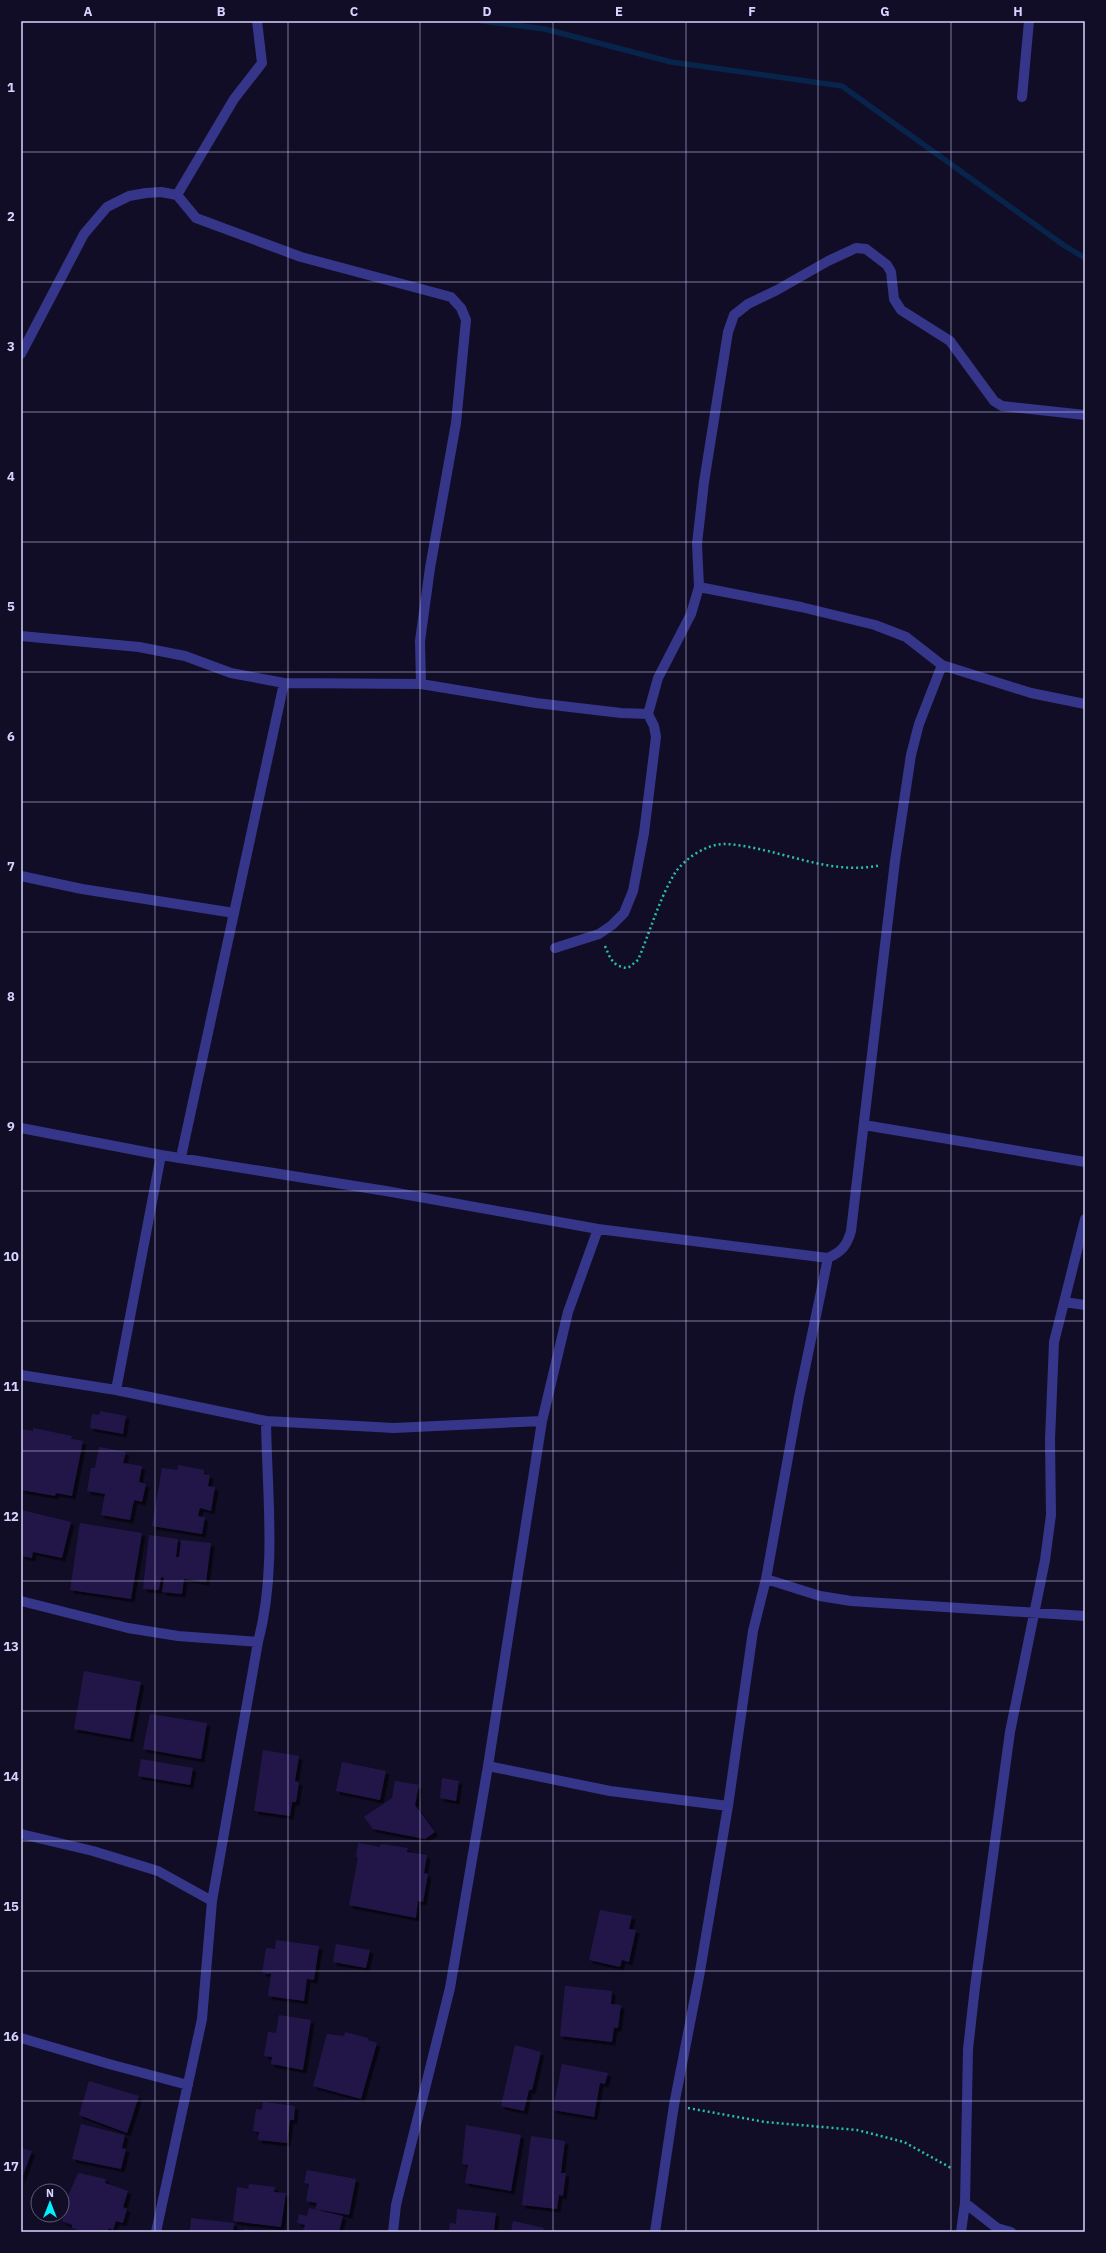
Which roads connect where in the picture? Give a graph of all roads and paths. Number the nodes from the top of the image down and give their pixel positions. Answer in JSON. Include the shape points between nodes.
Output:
{"nodes":[{"id":1,"x":257,"y":21,"type":"edge"},
{"id":2,"x":1029,"y":21,"type":"edge"},
{"id":3,"x":1022,"y":97,"type":"dead end"},
{"id":4,"x":177,"y":195,"type":"junction"},
{"id":5,"x":21,"y":354,"type":"edge"},
{"id":6,"x":1085,"y":415,"type":"edge"},
{"id":7,"x":699,"y":587,"type":"junction"},
{"id":8,"x":21,"y":636,"type":"edge"},
{"id":9,"x":942,"y":665,"type":"junction"},
{"id":10,"x":284,"y":683,"type":"junction"},
{"id":11,"x":421,"y":684,"type":"junction"},
{"id":12,"x":1085,"y":704,"type":"edge"},
{"id":13,"x":648,"y":714,"type":"junction"},
{"id":14,"x":895,"y":861,"type":"junction"},
{"id":15,"x":21,"y":876,"type":"edge"},
{"id":16,"x":234,"y":913,"type":"junction"},
{"id":17,"x":599,"y":934,"type":"junction"},
{"id":18,"x":555,"y":948,"type":"dead end"},
{"id":19,"x":864,"y":1125,"type":"junction"},
{"id":20,"x":21,"y":1128,"type":"edge"},
{"id":21,"x":161,"y":1155,"type":"junction"},
{"id":22,"x":181,"y":1157,"type":"junction"},
{"id":23,"x":1085,"y":1162,"type":"edge"},
{"id":24,"x":1085,"y":1219,"type":"edge"},
{"id":25,"x":598,"y":1229,"type":"junction"},
{"id":26,"x":828,"y":1258,"type":"junction"},
{"id":27,"x":1064,"y":1302,"type":"junction"},
{"id":28,"x":1085,"y":1305,"type":"edge"},
{"id":29,"x":21,"y":1375,"type":"edge"},
{"id":30,"x":116,"y":1390,"type":"junction"},
{"id":31,"x":266,"y":1420,"type":"junction"},
{"id":32,"x":542,"y":1420,"type":"junction"},
{"id":33,"x":766,"y":1579,"type":"junction"},
{"id":34,"x":21,"y":1601,"type":"edge"},
{"id":35,"x":1035,"y":1614,"type":"junction"},
{"id":36,"x":1085,"y":1616,"type":"edge"},
{"id":37,"x":258,"y":1642,"type":"junction"},
{"id":38,"x":488,"y":1766,"type":"junction"},
{"id":39,"x":728,"y":1806,"type":"junction"},
{"id":40,"x":21,"y":1834,"type":"edge"},
{"id":41,"x":212,"y":1901,"type":"junction"},
{"id":42,"x":21,"y":2038,"type":"edge"},
{"id":43,"x":188,"y":2085,"type":"junction"},
{"id":44,"x":674,"y":2105,"type":"junction"},
{"id":45,"x":965,"y":2176,"type":"junction"},
{"id":46,"x":965,"y":2203,"type":"junction"},
{"id":47,"x":156,"y":2232,"type":"edge"},
{"id":48,"x":393,"y":2232,"type":"edge"},
{"id":49,"x":655,"y":2232,"type":"edge"},
{"id":50,"x":961,"y":2232,"type":"edge"},
{"id":51,"x":1012,"y":2232,"type":"edge"}],
"edges":[{"from":1,"to":4,"type":"street","via":[[262,63],[234,99]]},
{"from":2,"to":3,"type":"street"},
{"from":4,"to":5,"type":"street","via":[[161,192],[129,196],[107,207],[84,234]]},
{"from":4,"to":11,"type":"street","via":[[196,218],[301,257],[451,297],[461,308],[466,320],[456,423],[420,642]]},
{"from":6,"to":7,"type":"street","via":[[1002,406],[994,401],[950,341],[901,310],[894,299],[891,272],[883,261],[866,249],[856,248],[748,304],[734,315],[728,332],[704,482],[697,544]]},
{"from":7,"to":9,"type":"street","via":[[875,625],[906,637]]},
{"from":7,"to":13,"type":"street","via":[[691,614],[658,678]]},
{"from":8,"to":10,"type":"street","via":[[139,647],[185,656],[231,673]]},
{"from":9,"to":12,"type":"street","via":[[1031,693]]},
{"from":9,"to":14,"type":"street","via":[[919,724],[911,754]]},
{"from":10,"to":11,"type":"street"},
{"from":10,"to":16,"type":"street"},
{"from":11,"to":13,"type":"street","via":[[536,703]]},
{"from":13,"to":17,"type":"street","via":[[656,737],[644,833],[633,891],[624,913]]},
{"from":14,"to":17,"type":"path","via":[[867,868],[845,868],[725,844],[701,849],[676,872],[638,960],[628,968],[619,967],[612,961]]},
{"from":14,"to":19,"type":"street"},
{"from":15,"to":16,"type":"street","via":[[82,889]]},
{"from":16,"to":22,"type":"street"},
{"from":17,"to":18,"type":"street"},
{"from":19,"to":23,"type":"street"},
{"from":19,"to":26,"type":"street","via":[[851,1231],[848,1242],[840,1252]]},
{"from":20,"to":21,"type":"street"},
{"from":21,"to":22,"type":"street"},
{"from":21,"to":30,"type":"street"},
{"from":22,"to":25,"type":"street"},
{"from":24,"to":27,"type":"street"},
{"from":25,"to":26,"type":"street"},
{"from":25,"to":32,"type":"street","via":[[568,1312]]},
{"from":26,"to":33,"type":"street","via":[[799,1397]]},
{"from":27,"to":28,"type":"street"},
{"from":27,"to":35,"type":"street","via":[[1054,1342],[1051,1381],[1051,1516]]},
{"from":29,"to":30,"type":"street"},
{"from":30,"to":31,"type":"street"},
{"from":31,"to":32,"type":"street","via":[[394,1428]]},
{"from":31,"to":37,"type":"street","via":[[270,1580],[266,1613]]},
{"from":32,"to":38,"type":"street"},
{"from":33,"to":35,"type":"street","via":[[820,1596],[850,1601]]},
{"from":33,"to":39,"type":"street","via":[[754,1631]]},
{"from":34,"to":37,"type":"street","via":[[128,1628],[178,1636]]},
{"from":35,"to":36,"type":"street"},
{"from":35,"to":45,"type":"street","via":[[1010,1732],[975,1987],[968,2049]]},
{"from":37,"to":41,"type":"street"},
{"from":38,"to":39,"type":"street","via":[[610,1791]]},
{"from":38,"to":48,"type":"street","via":[[450,1988],[396,2205]]},
{"from":39,"to":44,"type":"street"},
{"from":40,"to":41,"type":"street","via":[[93,1851],[158,1871]]},
{"from":41,"to":43,"type":"street","via":[[202,2019]]},
{"from":42,"to":43,"type":"street"},
{"from":43,"to":47,"type":"street"},
{"from":44,"to":45,"type":"path","via":[[765,2122],[857,2130],[904,2142]]},
{"from":44,"to":49,"type":"street"},
{"from":45,"to":46,"type":"street"},
{"from":46,"to":50,"type":"street"},
{"from":46,"to":51,"type":"street","via":[[997,2228]]}]}
